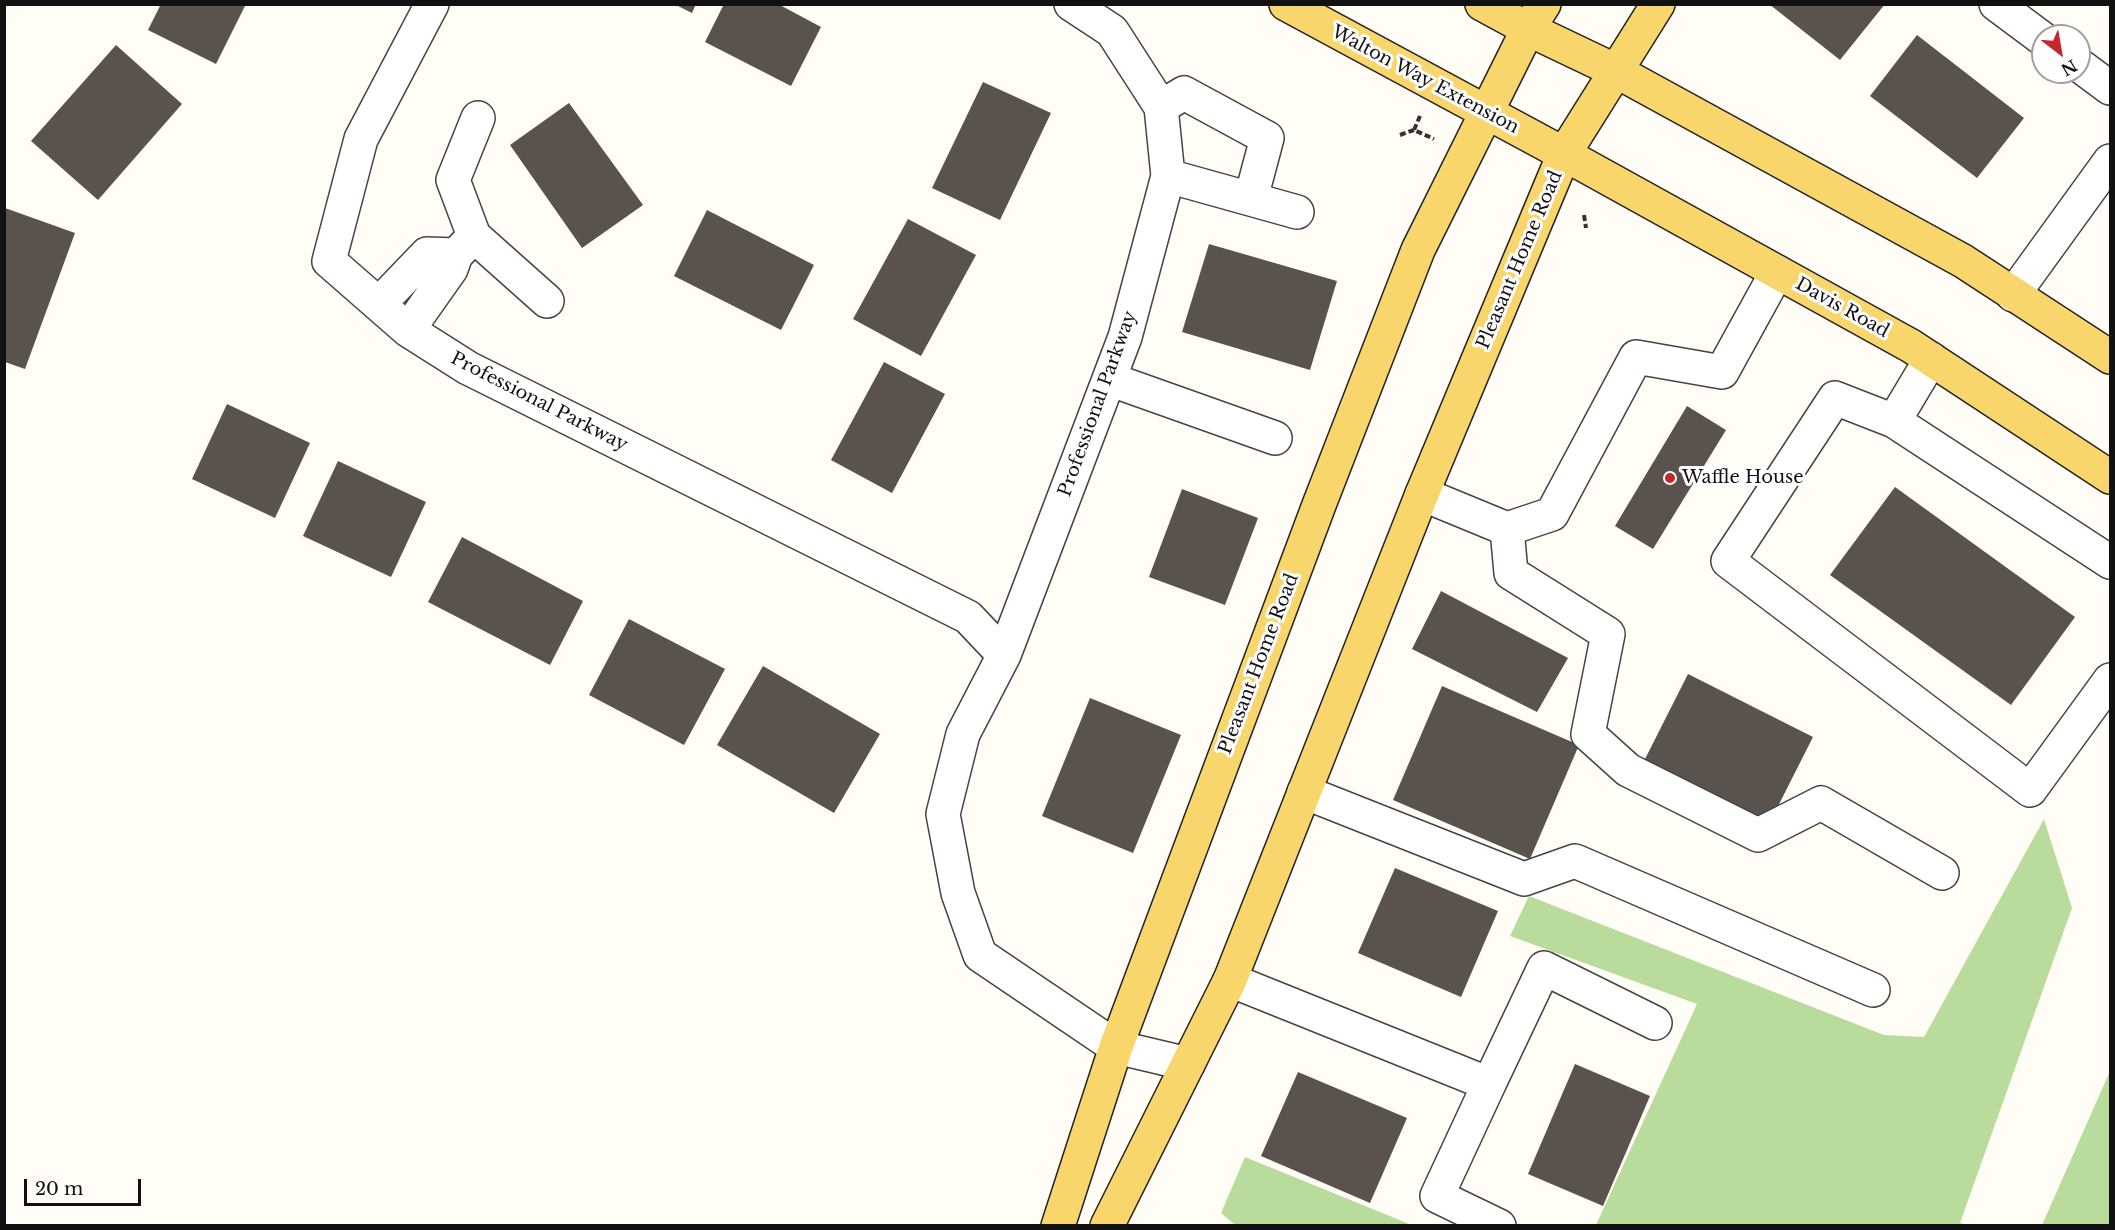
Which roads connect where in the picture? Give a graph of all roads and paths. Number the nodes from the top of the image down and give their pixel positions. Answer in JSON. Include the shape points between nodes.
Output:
{"nodes":[{"id":1,"x":432,"y":4,"type":"edge"},
{"id":2,"x":1071,"y":4,"type":"edge"},
{"id":3,"x":1286,"y":4,"type":"edge"},
{"id":4,"x":1482,"y":4,"type":"edge"},
{"id":5,"x":1658,"y":4,"type":"edge"},
{"id":6,"x":1996,"y":4,"type":"edge"},
{"id":7,"x":1536,"y":17,"type":"edge"},
{"id":8,"x":2031,"y":30,"type":"edge"},
{"id":9,"x":1616,"y":71,"type":"junction"},
{"id":10,"x":2091,"y":74,"type":"edge"},
{"id":11,"x":2110,"y":88,"type":"edge"},
{"id":12,"x":1161,"y":106,"type":"junction"},
{"id":13,"x":1424,"y":108,"type":"dead end"},
{"id":14,"x":1487,"y":113,"type":"junction"},
{"id":15,"x":478,"y":118,"type":"dead end"},
{"id":16,"x":1414,"y":130,"type":"junction"},
{"id":17,"x":1400,"y":135,"type":"dead end"},
{"id":18,"x":1440,"y":142,"type":"dead end"},
{"id":19,"x":1564,"y":154,"type":"junction"},
{"id":20,"x":2110,"y":161,"type":"edge"},
{"id":21,"x":1168,"y":176,"type":"junction"},
{"id":22,"x":1251,"y":198,"type":"junction"},
{"id":23,"x":1297,"y":212,"type":"dead end"},
{"id":24,"x":1584,"y":215,"type":"dead end"},
{"id":25,"x":1586,"y":228,"type":"dead end"},
{"id":26,"x":465,"y":245,"type":"junction"},
{"id":27,"x":1777,"y":272,"type":"junction"},
{"id":28,"x":2013,"y":295,"type":"junction"},
{"id":29,"x":547,"y":301,"type":"dead end"},
{"id":30,"x":379,"y":304,"type":"junction"},
{"id":31,"x":408,"y":330,"type":"junction"},
{"id":32,"x":2110,"y":357,"type":"edge"},
{"id":33,"x":1931,"y":359,"type":"junction"},
{"id":34,"x":1109,"y":379,"type":"junction"},
{"id":35,"x":1894,"y":421,"type":"junction"},
{"id":36,"x":1275,"y":438,"type":"dead end"},
{"id":37,"x":2110,"y":477,"type":"edge"},
{"id":38,"x":1422,"y":494,"type":"junction"},
{"id":39,"x":1507,"y":529,"type":"junction"},
{"id":40,"x":2110,"y":562,"type":"edge"},
{"id":41,"x":1004,"y":655,"type":"junction"},
{"id":42,"x":2110,"y":680,"type":"edge"},
{"id":43,"x":1304,"y":792,"type":"junction"},
{"id":44,"x":1942,"y":873,"type":"dead end"},
{"id":45,"x":1230,"y":980,"type":"junction"},
{"id":46,"x":1873,"y":990,"type":"dead end"},
{"id":47,"x":1655,"y":1023,"type":"dead end"},
{"id":48,"x":1116,"y":1047,"type":"junction"},
{"id":49,"x":1188,"y":1064,"type":"junction"},
{"id":50,"x":1489,"y":1084,"type":"junction"},
{"id":51,"x":1058,"y":1226,"type":"edge"},
{"id":52,"x":1107,"y":1226,"type":"edge"},
{"id":53,"x":1498,"y":1226,"type":"edge"}],
"edges":[{"from":1,"to":30,"type":"street","name":"Professional Parkway","via":[[361,139],[329,261]]},
{"from":2,"to":12,"type":"street","name":"Professional Parkway","via":[[1112,31]]},
{"from":3,"to":14,"type":"main road","name":"Walton Way Extension"},
{"from":4,"to":7,"type":"main road"},
{"from":5,"to":9,"type":"main road","name":"Pleasant Home Road"},
{"from":6,"to":8,"type":"street"},
{"from":7,"to":9,"type":"main road"},
{"from":7,"to":14,"type":"main road","name":"Pleasant Home Road"},
{"from":9,"to":19,"type":"main road","name":"Pleasant Home Road"},
{"from":9,"to":28,"type":"main road","via":[[1963,261]]},
{"from":10,"to":11,"type":"street"},
{"from":12,"to":21,"type":"street","name":"Professional Parkway"},
{"from":12,"to":22,"type":"street","via":[[1184,93],[1267,138]]},
{"from":13,"to":16,"type":"path"},
{"from":14,"to":19,"type":"main road","name":"Walton Way Extension"},
{"from":14,"to":48,"type":"main road","name":"Pleasant Home Road","via":[[1418,250]]},
{"from":15,"to":26,"type":"street","via":[[453,180]]},
{"from":16,"to":17,"type":"path"},
{"from":16,"to":18,"type":"path"},
{"from":19,"to":27,"type":"main road","name":"Davis Road"},
{"from":19,"to":38,"type":"main road","name":"Pleasant Home Road"},
{"from":20,"to":28,"type":"street"},
{"from":21,"to":22,"type":"street"},
{"from":21,"to":34,"type":"street","name":"Professional Parkway","via":[[1125,337]]},
{"from":22,"to":23,"type":"street"},
{"from":24,"to":25,"type":"path"},
{"from":26,"to":29,"type":"street"},
{"from":26,"to":30,"type":"street","via":[[427,254]]},
{"from":26,"to":31,"type":"street"},
{"from":27,"to":33,"type":"main road","name":"Davis Road"},
{"from":27,"to":39,"type":"street","via":[[1722,372],[1636,357],[1552,514]]},
{"from":28,"to":32,"type":"main road"},
{"from":30,"to":31,"type":"street","name":"Professional Parkway"},
{"from":31,"to":41,"type":"street","name":"Professional Parkway","via":[[468,368],[968,617]]},
{"from":33,"to":35,"type":"street"},
{"from":33,"to":37,"type":"main road","name":"Davis Road"},
{"from":34,"to":36,"type":"street"},
{"from":34,"to":41,"type":"street","name":"Professional Parkway"},
{"from":35,"to":40,"type":"street"},
{"from":35,"to":42,"type":"street","via":[[1835,398],[1728,561],[2030,790]]},
{"from":38,"to":39,"type":"street"},
{"from":38,"to":43,"type":"main road","name":"Pleasant Home Road"},
{"from":39,"to":44,"type":"street","via":[[1511,573],[1608,634],[1588,734],[1628,770],[1758,835],[1821,803]]},
{"from":41,"to":48,"type":"street","name":"Professional Parkway","via":[[963,734],[943,814],[958,893],[980,955]]},
{"from":43,"to":45,"type":"main road","name":"Pleasant Home Road"},
{"from":43,"to":46,"type":"street","via":[[1524,879],[1575,861]]},
{"from":45,"to":49,"type":"main road","name":"Pleasant Home Road"},
{"from":45,"to":50,"type":"street"},
{"from":47,"to":50,"type":"street","via":[[1544,968]]},
{"from":48,"to":49,"type":"street","name":"Professional Parkway"},
{"from":48,"to":51,"type":"main road","name":"Pleasant Home Road"},
{"from":49,"to":52,"type":"main road","name":"Pleasant Home Road"},
{"from":50,"to":53,"type":"street","via":[[1437,1196]]}]}
